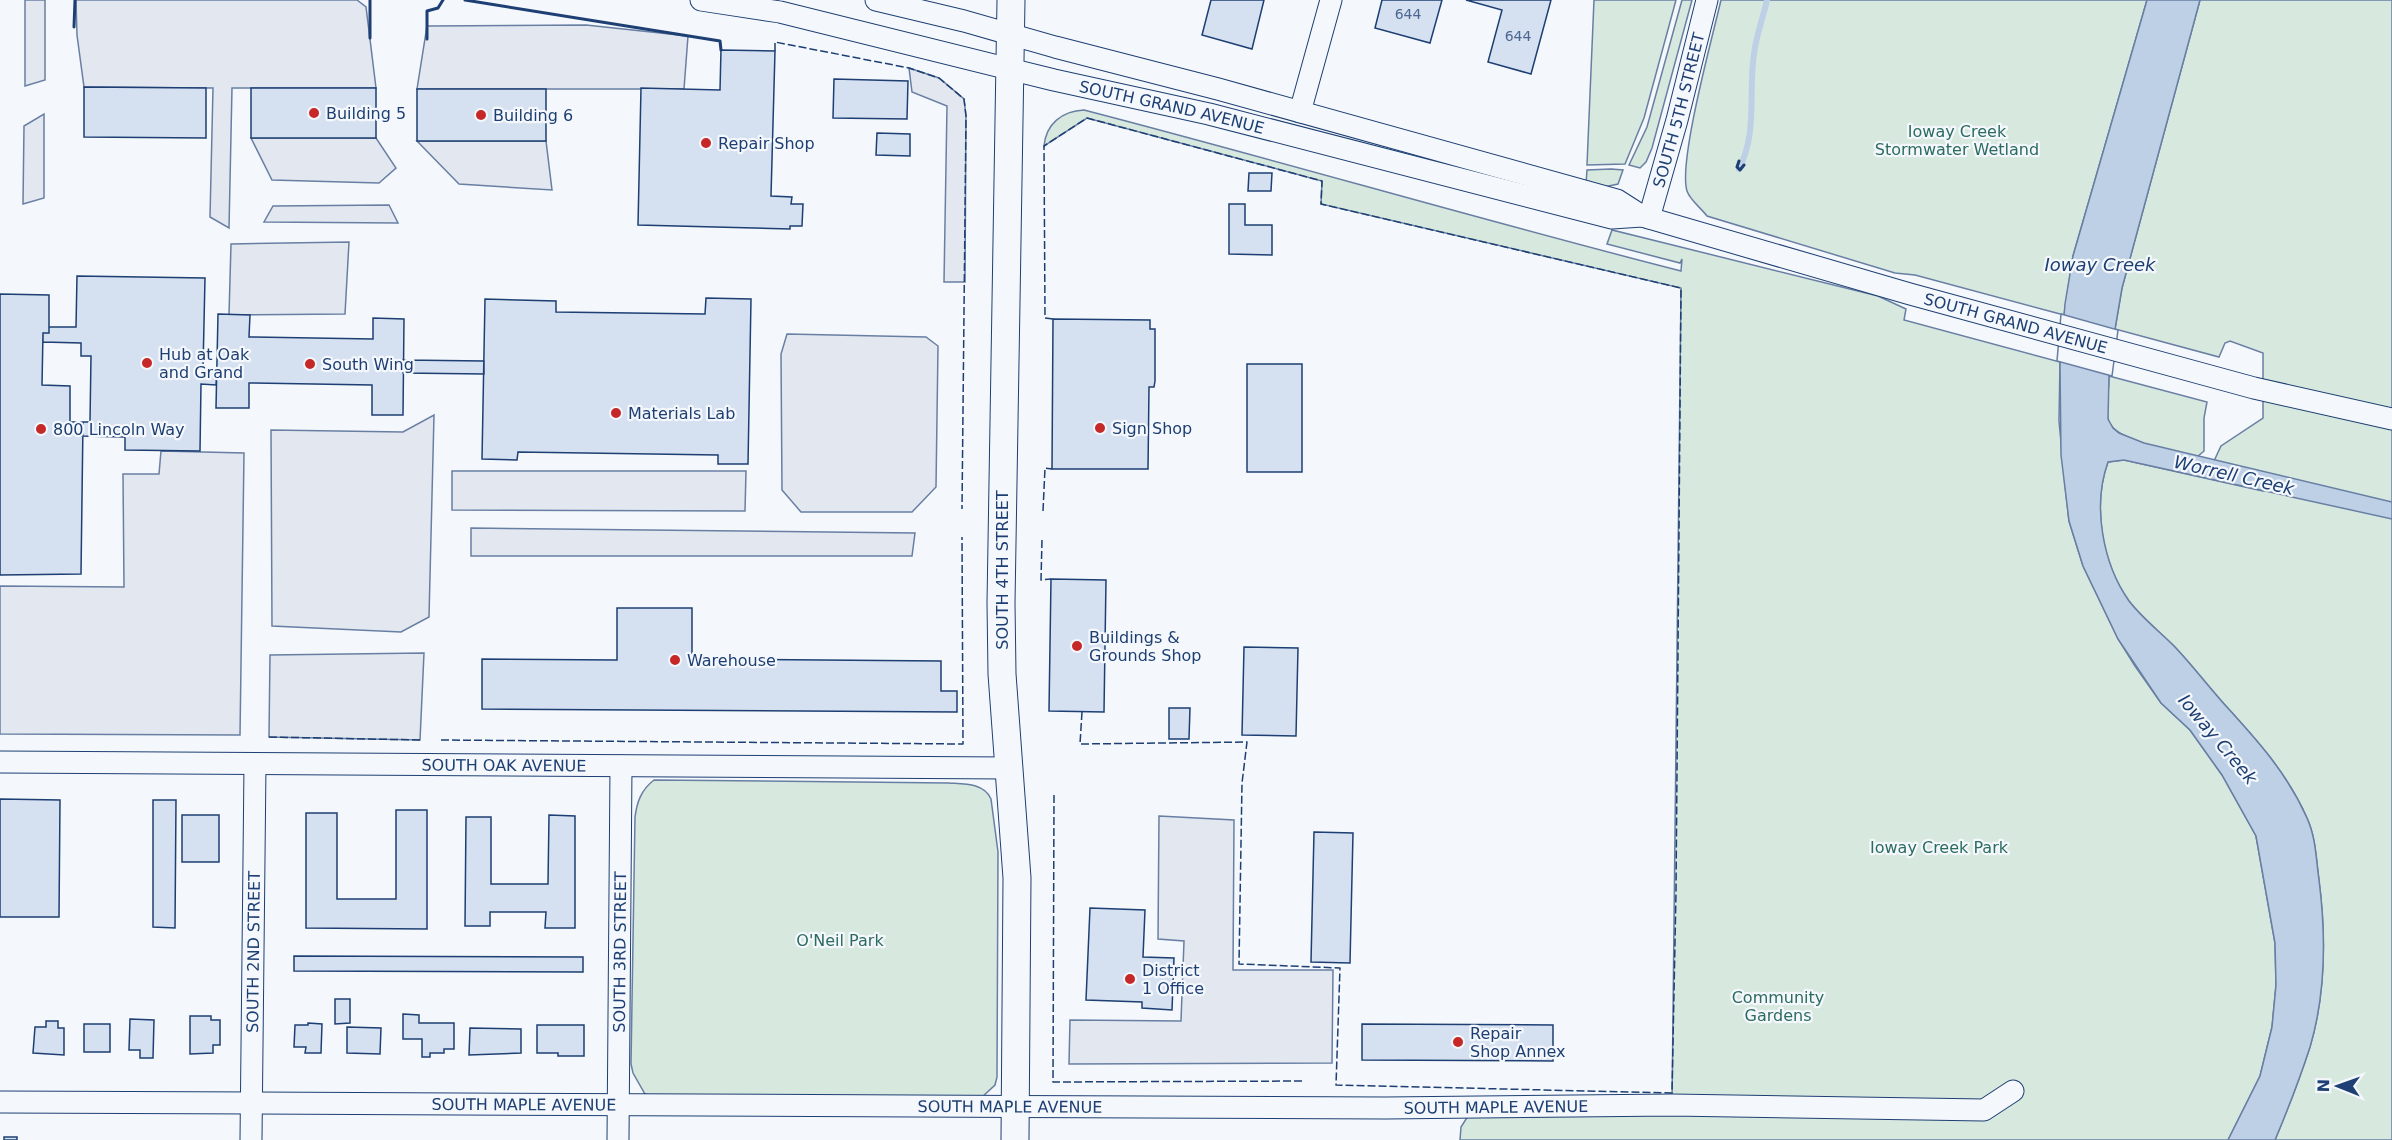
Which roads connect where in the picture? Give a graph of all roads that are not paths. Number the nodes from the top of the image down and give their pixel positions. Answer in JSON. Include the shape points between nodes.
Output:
{"nodes":[{"id":1,"x":701,"y":0,"type":"edge"},
{"id":2,"x":876,"y":0,"type":"edge"},
{"id":3,"x":1011,"y":0,"type":"edge"},
{"id":4,"x":1331,"y":0,"type":"edge"},
{"id":5,"x":1707,"y":0,"type":"edge"},
{"id":6,"x":1011,"y":34,"type":"junction"},
{"id":7,"x":1010,"y":69,"type":"junction"},
{"id":8,"x":1300,"y":112,"type":"junction"},
{"id":9,"x":1646,"y":217,"type":"junction"},
{"id":10,"x":2392,"y":419,"type":"edge"},
{"id":11,"x":0,"y":762,"type":"edge"},
{"id":12,"x":255,"y":764,"type":"junction"},
{"id":13,"x":621,"y":766,"type":"junction"},
{"id":14,"x":1008,"y":768,"type":"junction"},
{"id":15,"x":2013,"y":1091,"type":"dead end"},
{"id":16,"x":0,"y":1102,"type":"edge"},
{"id":17,"x":252,"y":1104,"type":"junction"},
{"id":18,"x":619,"y":1105,"type":"junction"},
{"id":19,"x":1015,"y":1106,"type":"junction"},
{"id":20,"x":251,"y":1140,"type":"edge"},
{"id":21,"x":618,"y":1140,"type":"edge"},
{"id":22,"x":1015,"y":1140,"type":"edge"}],
"edges":[{"from":1,"to":7,"type":"street","name":"SOUTH GRAND AVENUE","via":[[780,12]]},
{"from":2,"to":6,"type":"street","name":"SOUTH GRAND AVENUE"},
{"from":3,"to":6,"type":"main road","name":"SOUTH 4TH STREET"},
{"from":4,"to":8,"type":"street"},
{"from":5,"to":9,"type":"street","name":"SOUTH 5TH STREET","via":[[1677,120]]},
{"from":6,"to":7,"type":"main road","name":"SOUTH 4TH STREET"},
{"from":6,"to":8,"type":"street","name":"SOUTH GRAND AVENUE"},
{"from":7,"to":9,"type":"street","name":"SOUTH GRAND AVENUE","via":[[1209,114],[1612,218]]},
{"from":7,"to":14,"type":"main road","name":"SOUTH 4TH STREET","via":[[1001,603]]},
{"from":8,"to":9,"type":"street","name":"SOUTH GRAND AVENUE","via":[[1617,200]]},
{"from":9,"to":10,"type":"street","name":"SOUTH GRAND AVENUE","via":[[2254,388]]},
{"from":11,"to":12,"type":"street","name":"SOUTH OAK AVENUE"},
{"from":12,"to":13,"type":"street","name":"SOUTH OAK AVENUE"},
{"from":12,"to":17,"type":"street","name":"SOUTH 2ND STREET"},
{"from":13,"to":14,"type":"street","name":"SOUTH OAK AVENUE"},
{"from":13,"to":18,"type":"street","name":"SOUTH 3RD STREET"},
{"from":14,"to":19,"type":"main road","name":"SOUTH 4TH STREET","via":[[1017,878]]},
{"from":15,"to":19,"type":"street","name":"SOUTH MAPLE AVENUE","via":[[1984,1110],[1672,1105]]},
{"from":16,"to":17,"type":"street","name":"SOUTH MAPLE AVENUE"},
{"from":17,"to":18,"type":"street","name":"SOUTH MAPLE AVENUE"},
{"from":17,"to":20,"type":"street","name":"SOUTH 2ND STREET"},
{"from":18,"to":19,"type":"street","name":"SOUTH MAPLE AVENUE"},
{"from":18,"to":21,"type":"street","name":"SOUTH 3RD STREET"},
{"from":19,"to":22,"type":"main road","name":"SOUTH 4TH STREET"}]}
